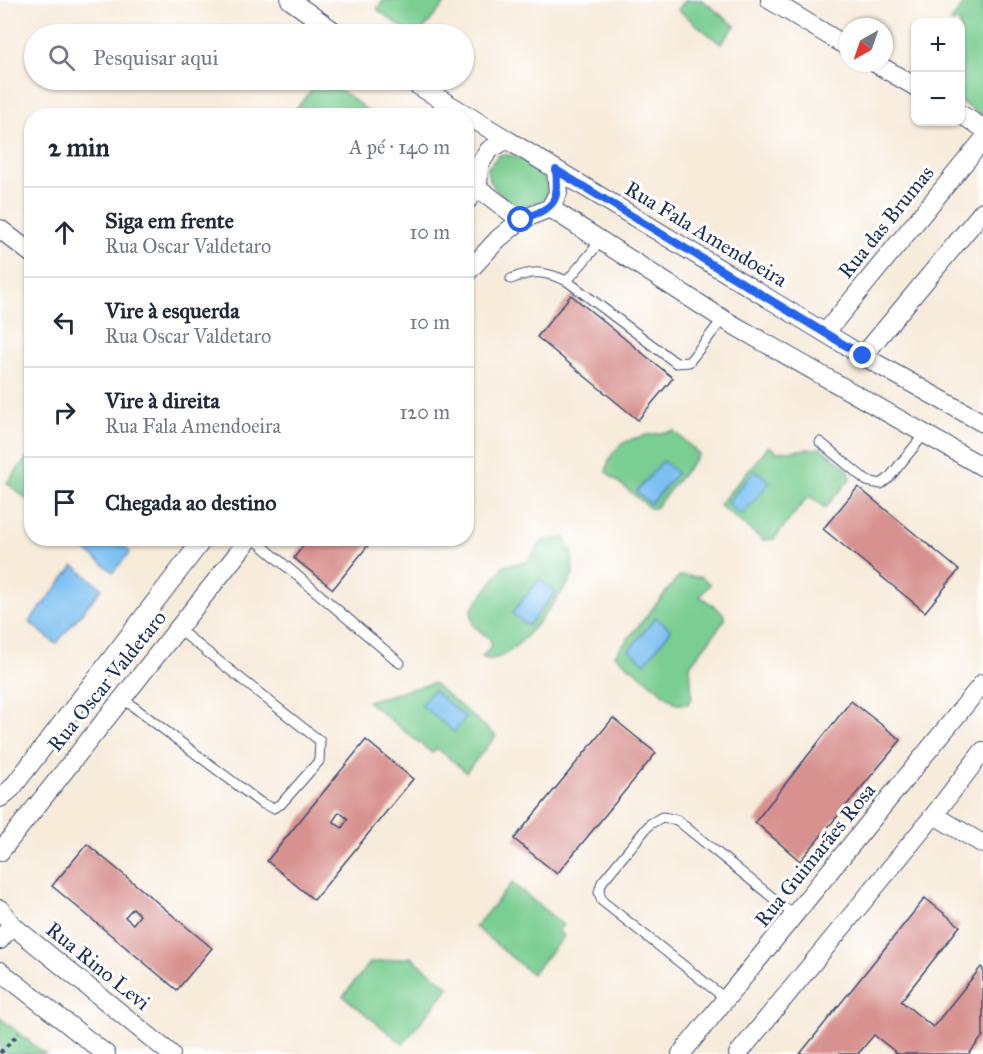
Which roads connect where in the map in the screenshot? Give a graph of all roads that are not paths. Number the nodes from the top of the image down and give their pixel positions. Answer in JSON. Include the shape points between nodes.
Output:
{"nodes":[{"id":1,"x":290,"y":0,"type":"edge"},
{"id":2,"x":770,"y":0,"type":"edge"},
{"id":3,"x":324,"y":24,"type":"edge"},
{"id":4,"x":839,"y":42,"type":"edge"},
{"id":5,"x":890,"y":72,"type":"edge"},
{"id":6,"x":911,"y":85,"type":"edge"},
{"id":7,"x":425,"y":90,"type":"edge"},
{"id":8,"x":454,"y":108,"type":"edge"},
{"id":9,"x":965,"y":117,"type":"edge"},
{"id":10,"x":474,"y":120,"type":"edge"},
{"id":11,"x":983,"y":128,"type":"edge"},
{"id":12,"x":506,"y":140,"type":"junction"},
{"id":13,"x":983,"y":140,"type":"edge"},
{"id":14,"x":556,"y":170,"type":"junction"},
{"id":15,"x":474,"y":186,"type":"edge"},
{"id":16,"x":474,"y":196,"type":"edge"},
{"id":17,"x":550,"y":208,"type":"junction"},
{"id":18,"x":983,"y":211,"type":"edge"},
{"id":19,"x":521,"y":220,"type":"junction"},
{"id":20,"x":0,"y":229,"type":"edge"},
{"id":21,"x":601,"y":242,"type":"junction"},
{"id":22,"x":24,"y":248,"type":"edge"},
{"id":23,"x":474,"y":265,"type":"edge"},
{"id":24,"x":511,"y":279,"type":"dead end"},
{"id":25,"x":567,"y":281,"type":"junction"},
{"id":26,"x":723,"y":319,"type":"junction"},
{"id":27,"x":825,"y":333,"type":"junction"},
{"id":28,"x":863,"y":356,"type":"junction"},
{"id":29,"x":983,"y":423,"type":"edge"},
{"id":30,"x":926,"y":432,"type":"junction"},
{"id":31,"x":820,"y":441,"type":"dead end"},
{"id":32,"x":983,"y":467,"type":"edge"},
{"id":33,"x":198,"y":546,"type":"edge"},
{"id":34,"x":245,"y":546,"type":"edge"},
{"id":35,"x":261,"y":546,"type":"edge"},
{"id":36,"x":178,"y":628,"type":"junction"},
{"id":37,"x":400,"y":663,"type":"dead end"},
{"id":38,"x":983,"y":683,"type":"edge"},
{"id":39,"x":122,"y":698,"type":"junction"},
{"id":40,"x":983,"y":750,"type":"edge"},
{"id":41,"x":0,"y":798,"type":"edge"},
{"id":42,"x":934,"y":815,"type":"junction"},
{"id":43,"x":983,"y":844,"type":"edge"},
{"id":44,"x":0,"y":852,"type":"edge"},
{"id":45,"x":0,"y":909,"type":"edge"},
{"id":46,"x":794,"y":915,"type":"junction"},
{"id":47,"x":12,"y":925,"type":"junction"},
{"id":48,"x":0,"y":940,"type":"edge"},
{"id":49,"x":0,"y":971,"type":"edge"},
{"id":50,"x":726,"y":999,"type":"junction"},
{"id":51,"x":106,"y":1054,"type":"edge"},
{"id":52,"x":171,"y":1054,"type":"edge"},
{"id":53,"x":681,"y":1054,"type":"edge"},
{"id":54,"x":738,"y":1054,"type":"edge"}],
"edges":[{"from":1,"to":3,"type":"street"},
{"from":2,"to":4,"type":"street"},
{"from":5,"to":6,"type":"street"},
{"from":7,"to":8,"type":"street","name":"Rua Fala Amendoeira"},
{"from":9,"to":11,"type":"street"},
{"from":10,"to":12,"type":"street","name":"Rua Fala Amendoeira"},
{"from":12,"to":14,"type":"street","name":"Rua Fala Amendoeira"},
{"from":12,"to":15,"type":"street","via":[[489,150],[479,165]]},
{"from":13,"to":27,"type":"street","name":"Rua das Brumas"},
{"from":14,"to":17,"type":"street","via":[[558,193]]},
{"from":14,"to":27,"type":"street","name":"Rua Fala Amendoeira"},
{"from":16,"to":19,"type":"street"},
{"from":17,"to":19,"type":"street"},
{"from":17,"to":21,"type":"street"},
{"from":18,"to":28,"type":"street"},
{"from":19,"to":23,"type":"street"},
{"from":20,"to":22,"type":"street"},
{"from":21,"to":25,"type":"lane"},
{"from":21,"to":26,"type":"street"},
{"from":24,"to":25,"type":"lane","via":[[531,271],[550,273]]},
{"from":25,"to":26,"type":"lane","via":[[676,363],[689,362]]},
{"from":26,"to":30,"type":"street"},
{"from":27,"to":28,"type":"street","name":"Rua Fala Amendoeira"},
{"from":28,"to":29,"type":"street","name":"Rua Fala Amendoeira"},
{"from":30,"to":31,"type":"lane","via":[[880,484],[867,481]]},
{"from":30,"to":32,"type":"street"},
{"from":33,"to":41,"type":"street","name":"Rua Oscar Valdetaro","via":[[12,788]]},
{"from":34,"to":36,"type":"street","name":"Rua Oscar Valdetaro"},
{"from":35,"to":37,"type":"lane"},
{"from":36,"to":39,"type":"street","name":"Rua Oscar Valdetaro"},
{"from":36,"to":39,"type":"lane","via":[[321,741],[319,761],[273,808],[261,803]]},
{"from":38,"to":46,"type":"street","name":"Rua Guimarães Rosa"},
{"from":39,"to":44,"type":"street","name":"Rua Oscar Valdetaro"},
{"from":40,"to":42,"type":"street"},
{"from":42,"to":43,"type":"street"},
{"from":42,"to":54,"type":"street"},
{"from":45,"to":47,"type":"street","name":"Rua Rino Levi"},
{"from":46,"to":50,"type":"street","name":"Rua Guimarães Rosa"},
{"from":46,"to":50,"type":"lane","via":[[677,819],[662,817],[650,824],[602,882],[602,901]]},
{"from":47,"to":48,"type":"street"},
{"from":47,"to":52,"type":"street","name":"Rua Rino Levi"},
{"from":49,"to":51,"type":"street"},
{"from":50,"to":53,"type":"street","name":"Rua Guimarães Rosa"}]}
